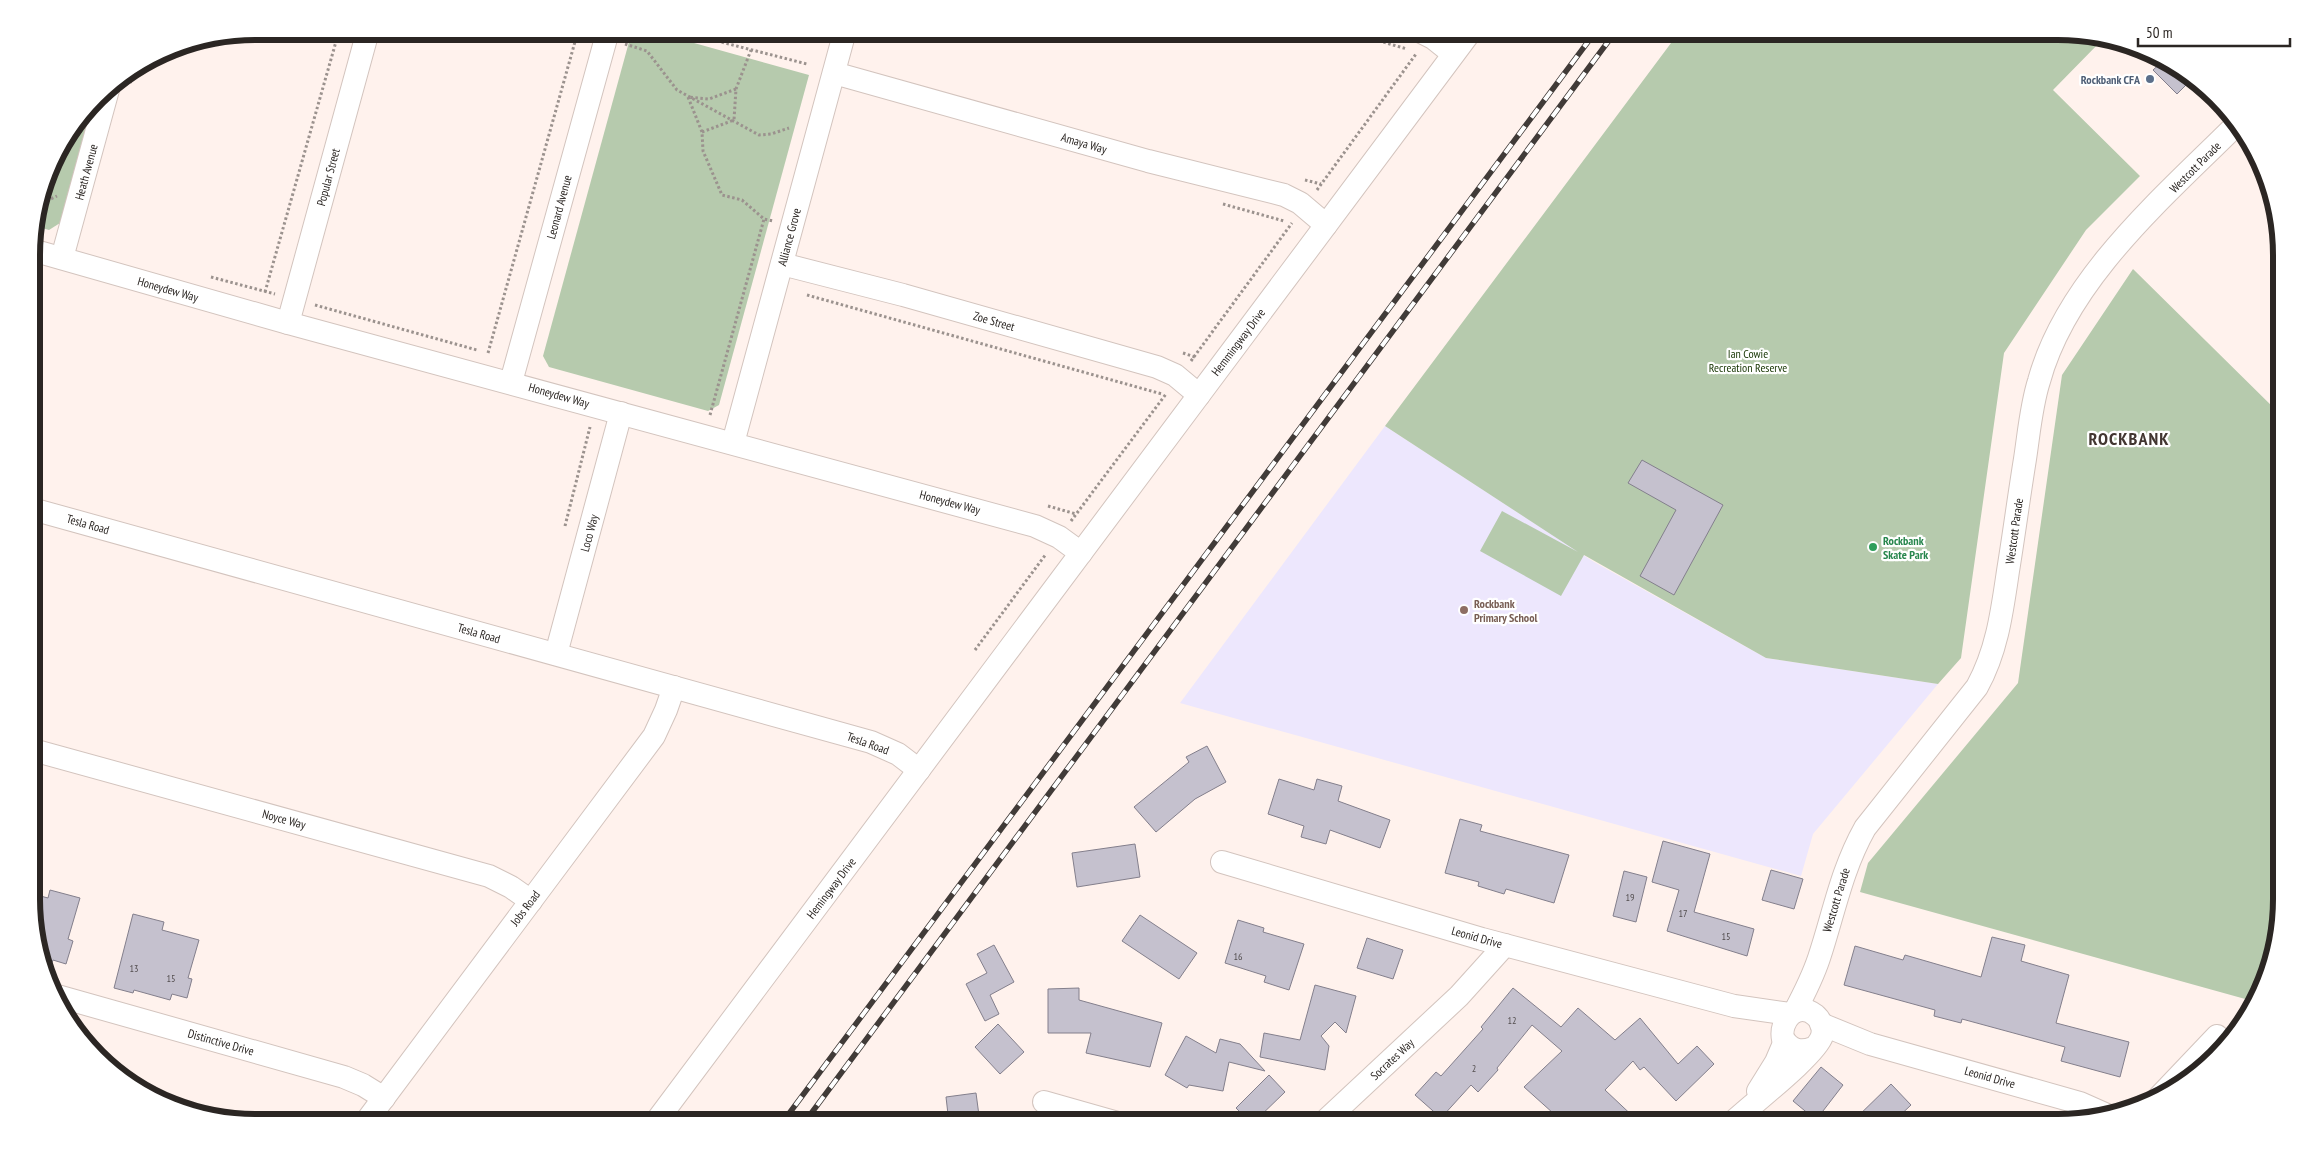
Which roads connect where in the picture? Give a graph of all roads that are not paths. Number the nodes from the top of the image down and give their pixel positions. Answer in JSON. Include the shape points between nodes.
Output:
{"nodes":[{"id":1,"x":366,"y":40,"type":"edge"},
{"id":2,"x":606,"y":40,"type":"edge"},
{"id":3,"x":843,"y":40,"type":"edge"},
{"id":4,"x":1436,"y":40,"type":"edge"},
{"id":5,"x":1464,"y":40,"type":"edge"},
{"id":6,"x":1453,"y":54,"type":"junction"},
{"id":7,"x":834,"y":73,"type":"junction"},
{"id":8,"x":105,"y":101,"type":"edge"},
{"id":9,"x":2232,"y":129,"type":"edge"},
{"id":10,"x":1326,"y":225,"type":"junction"},
{"id":11,"x":40,"y":252,"type":"edge"},
{"id":12,"x":62,"y":258,"type":"junction"},
{"id":13,"x":782,"y":264,"type":"junction"},
{"id":14,"x":288,"y":323,"type":"junction"},
{"id":15,"x":511,"y":382,"type":"junction"},
{"id":16,"x":1199,"y":395,"type":"junction"},
{"id":17,"x":621,"y":412,"type":"junction"},
{"id":18,"x":733,"y":443,"type":"junction"},
{"id":19,"x":40,"y":511,"type":"edge"},
{"id":20,"x":1081,"y":553,"type":"junction"},
{"id":21,"x":1006,"y":653,"type":"joint"},
{"id":22,"x":556,"y":654,"type":"junction"},
{"id":23,"x":674,"y":688,"type":"junction"},
{"id":24,"x":40,"y":752,"type":"edge"},
{"id":25,"x":919,"y":770,"type":"junction"},
{"id":26,"x":1222,"y":862,"type":"dead end"},
{"id":27,"x":531,"y":901,"type":"junction"},
{"id":28,"x":1482,"y":939,"type":"junction"},
{"id":29,"x":1505,"y":945,"type":"junction"},
{"id":30,"x":1819,"y":959,"type":"junction"},
{"id":31,"x":1459,"y":996,"type":"junction"},
{"id":32,"x":64,"y":998,"type":"edge"},
{"id":33,"x":1734,"y":1006,"type":"junction"},
{"id":34,"x":1793,"y":1012,"type":"junction"},
{"id":35,"x":1820,"y":1021,"type":"junction"},
{"id":36,"x":2217,"y":1036,"type":"dead end"},
{"id":37,"x":1784,"y":1040,"type":"junction"},
{"id":38,"x":1870,"y":1044,"type":"junction"},
{"id":39,"x":1814,"y":1047,"type":"junction"},
{"id":40,"x":2176,"y":1079,"type":"edge"},
{"id":41,"x":384,"y":1098,"type":"junction"},
{"id":42,"x":1044,"y":1102,"type":"dead end"},
{"id":43,"x":2097,"y":1110,"type":"edge"},
{"id":44,"x":372,"y":1114,"type":"edge"},
{"id":45,"x":662,"y":1114,"type":"edge"},
{"id":46,"x":1088,"y":1114,"type":"edge"},
{"id":47,"x":1333,"y":1114,"type":"edge"},
{"id":48,"x":1741,"y":1114,"type":"edge"},
{"id":49,"x":1742,"y":1114,"type":"edge"}],
"edges":[{"from":1,"to":14,"type":"street","name":"Popular Street"},
{"from":2,"to":15,"type":"street","name":"Leonard Avenue"},
{"from":3,"to":7,"type":"street","name":"Alliance Grove"},
{"from":4,"to":6,"type":"street"},
{"from":5,"to":6,"type":"street","name":"Hemmingway Drive"},
{"from":6,"to":10,"type":"street","name":"Hemmingway Drive"},
{"from":7,"to":10,"type":"street","name":"Amaya Way","via":[[1148,161],[1284,195]]},
{"from":7,"to":13,"type":"street","name":"Alliance Grove"},
{"from":8,"to":12,"type":"street","name":"Heath Avenue"},
{"from":9,"to":30,"type":"street","name":"Westcott Parade","via":[[2112,253],[2066,317],[2048,351],[2032,410],[2003,607],[1989,665],[1977,687],[1865,828],[1851,853],[1838,889]]},
{"from":10,"to":16,"type":"street","name":"Hemmingway Drive"},
{"from":11,"to":12,"type":"street","name":"Honeydew Way"},
{"from":12,"to":14,"type":"street","name":"Honeydew Way"},
{"from":13,"to":16,"type":"street","name":"Zoe Street","via":[[1157,367],[1172,387]]},
{"from":13,"to":18,"type":"street","name":"Alliance Grove"},
{"from":14,"to":15,"type":"street","name":"Honeydew Way"},
{"from":15,"to":17,"type":"street","name":"Honeydew Way"},
{"from":16,"to":20,"type":"street","name":"Hemmingway Drive"},
{"from":17,"to":18,"type":"street","name":"Honeydew Way"},
{"from":17,"to":22,"type":"street","name":"Loco Way"},
{"from":18,"to":20,"type":"street","name":"Honeydew Way","via":[[1035,526],[1059,537]]},
{"from":19,"to":22,"type":"street","name":"Tesla Road"},
{"from":20,"to":21,"type":"street","name":"Hemmingway Drive"},
{"from":21,"to":25,"type":"street","name":"Hemingway Drive"},
{"from":22,"to":23,"type":"street","name":"Tesla Road"},
{"from":23,"to":25,"type":"street","name":"Tesla Road","via":[[870,742],[898,754]]},
{"from":23,"to":27,"type":"street","name":"Jobs Road","via":[[654,736]]},
{"from":24,"to":27,"type":"street","name":"Noyce Way","via":[[489,876]]},
{"from":25,"to":45,"type":"street","name":"Hemingway Drive"},
{"from":26,"to":28,"type":"street","name":"Leonid Drive"},
{"from":27,"to":41,"type":"street","name":"Jobs Road"},
{"from":28,"to":29,"type":"street","name":"Leonid Drive"},
{"from":28,"to":31,"type":"street","name":"Socrates Way","via":[[1477,956],[1459,988]]},
{"from":29,"to":31,"type":"street","name":"Socrates Way"},
{"from":29,"to":33,"type":"street","name":"Leonid Drive"},
{"from":30,"to":34,"type":"street","name":"Westcott Parade"},
{"from":30,"to":35,"type":"street","name":"Westcott Parade","via":[[1815,1004]]},
{"from":31,"to":47,"type":"street","name":"Socrates Way"},
{"from":32,"to":41,"type":"street","name":"Distinctive Drive","via":[[344,1077]]},
{"from":33,"to":34,"type":"street","name":"Leonid Drive"},
{"from":33,"to":37,"type":"street","name":"Leonid Drive"},
{"from":34,"to":35,"type":"street","via":[[1808,1011]]},
{"from":34,"to":37,"type":"street","via":[[1782,1025]]},
{"from":35,"to":38,"type":"street","name":"Leonid Drive"},
{"from":35,"to":39,"type":"street","via":[[1822,1036]]},
{"from":36,"to":40,"type":"street"},
{"from":37,"to":39,"type":"street","via":[[1794,1049]]},
{"from":37,"to":48,"type":"street","via":[[1776,1062]]},
{"from":38,"to":39,"type":"street","name":"Leonid Drive"},
{"from":38,"to":43,"type":"street","name":"Leonid Drive"},
{"from":39,"to":49,"type":"street"},
{"from":41,"to":44,"type":"street","name":"Jobs Road"},
{"from":42,"to":46,"type":"street"}]}
